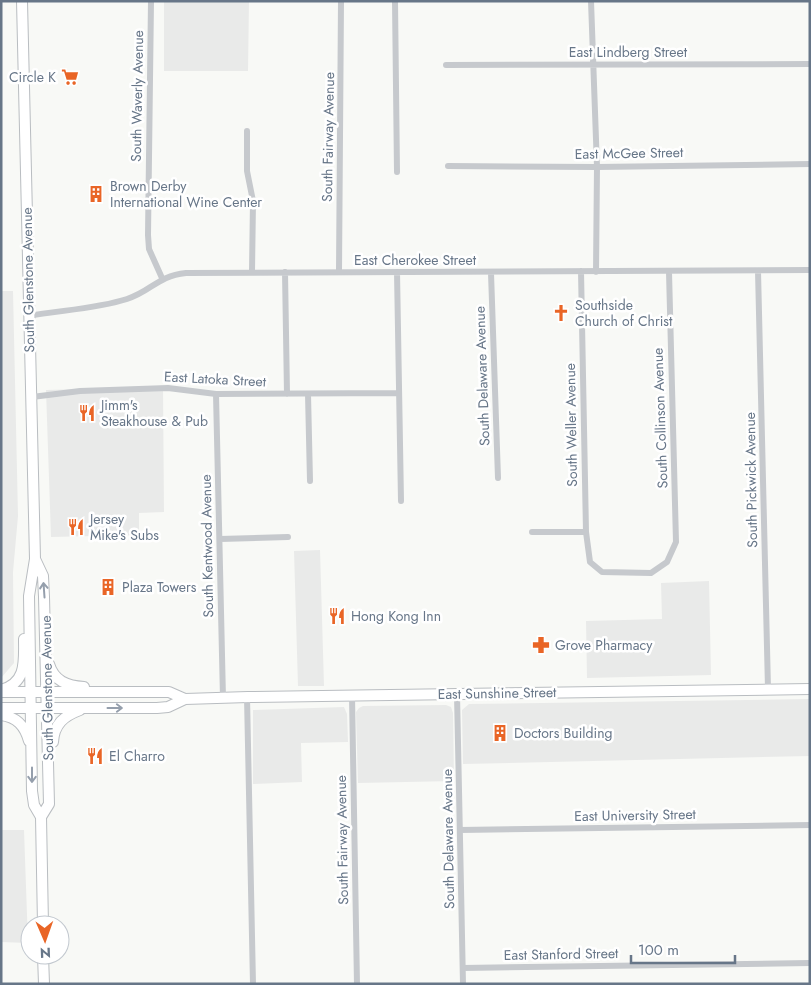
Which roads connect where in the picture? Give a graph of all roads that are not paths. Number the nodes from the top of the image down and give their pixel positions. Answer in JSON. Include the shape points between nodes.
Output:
{"nodes":[{"id":1,"x":22,"y":1,"type":"edge"},
{"id":2,"x":151,"y":1,"type":"edge"},
{"id":3,"x":341,"y":1,"type":"edge"},
{"id":4,"x":395,"y":1,"type":"edge"},
{"id":5,"x":591,"y":1,"type":"edge"},
{"id":6,"x":592,"y":64,"type":"junction"},
{"id":7,"x":810,"y":64,"type":"edge"},
{"id":8,"x":446,"y":65,"type":"dead end"},
{"id":9,"x":247,"y":131,"type":"dead end"},
{"id":10,"x":810,"y":164,"type":"edge"},
{"id":11,"x":448,"y":166,"type":"dead end"},
{"id":12,"x":597,"y":167,"type":"junction"},
{"id":13,"x":397,"y":172,"type":"dead end"},
{"id":14,"x":810,"y":270,"type":"edge"},
{"id":15,"x":581,"y":271,"type":"junction"},
{"id":16,"x":758,"y":271,"type":"junction"},
{"id":17,"x":252,"y":272,"type":"junction"},
{"id":18,"x":285,"y":272,"type":"junction"},
{"id":19,"x":339,"y":272,"type":"junction"},
{"id":20,"x":397,"y":272,"type":"junction"},
{"id":21,"x":596,"y":272,"type":"junction"},
{"id":22,"x":669,"y":272,"type":"junction"},
{"id":23,"x":491,"y":273,"type":"junction"},
{"id":24,"x":162,"y":278,"type":"junction"},
{"id":25,"x":28,"y":316,"type":"junction"},
{"id":26,"x":398,"y":393,"type":"junction"},
{"id":27,"x":216,"y":394,"type":"junction"},
{"id":28,"x":287,"y":394,"type":"junction"},
{"id":29,"x":308,"y":394,"type":"junction"},
{"id":30,"x":32,"y":397,"type":"junction"},
{"id":31,"x":498,"y":478,"type":"dead end"},
{"id":32,"x":310,"y":480,"type":"dead end"},
{"id":33,"x":401,"y":501,"type":"dead end"},
{"id":34,"x":532,"y":532,"type":"dead end"},
{"id":35,"x":586,"y":532,"type":"junction"},
{"id":36,"x":288,"y":537,"type":"dead end"},
{"id":37,"x":220,"y":539,"type":"junction"},
{"id":38,"x":35,"y":559,"type":"junction"},
{"id":39,"x":602,"y":572,"type":"joint"},
{"id":40,"x":30,"y":596,"type":"junction"},
{"id":41,"x":46,"y":654,"type":"junction"},
{"id":42,"x":810,"y":689,"type":"edge"},
{"id":43,"x":768,"y":690,"type":"junction"},
{"id":44,"x":1,"y":691,"type":"edge"},
{"id":45,"x":162,"y":692,"type":"junction"},
{"id":46,"x":32,"y":693,"type":"junction"},
{"id":47,"x":48,"y":693,"type":"junction"},
{"id":48,"x":456,"y":694,"type":"junction"},
{"id":49,"x":352,"y":696,"type":"junction"},
{"id":50,"x":247,"y":697,"type":"junction"},
{"id":51,"x":223,"y":698,"type":"junction"},
{"id":52,"x":185,"y":699,"type":"junction"},
{"id":53,"x":1,"y":708,"type":"edge"},
{"id":54,"x":32,"y":708,"type":"junction"},
{"id":55,"x":48,"y":708,"type":"junction"},
{"id":56,"x":85,"y":708,"type":"junction"},
{"id":57,"x":1,"y":715,"type":"edge"},
{"id":58,"x":32,"y":753,"type":"junction"},
{"id":59,"x":49,"y":794,"type":"junction"},
{"id":60,"x":41,"y":817,"type":"junction"},
{"id":61,"x":810,"y":825,"type":"edge"},
{"id":62,"x":460,"y":830,"type":"junction"},
{"id":63,"x":43,"y":915,"type":"edge"},
{"id":64,"x":810,"y":963,"type":"edge"},
{"id":65,"x":44,"y":965,"type":"edge"},
{"id":66,"x":463,"y":968,"type":"junction"},
{"id":67,"x":44,"y":984,"type":"edge"},
{"id":68,"x":253,"y":984,"type":"edge"},
{"id":69,"x":357,"y":984,"type":"edge"},
{"id":70,"x":463,"y":984,"type":"edge"}],
"edges":[{"from":1,"to":25,"type":"main road","name":"South Glenstone Avenue"},
{"from":2,"to":24,"type":"street","name":"South Waverly Avenue","via":[[148,235],[149,249]]},
{"from":3,"to":19,"type":"street","name":"South Fairway Avenue"},
{"from":4,"to":13,"type":"street"},
{"from":5,"to":6,"type":"street"},
{"from":6,"to":7,"type":"street","name":"East Lindberg Street"},
{"from":6,"to":8,"type":"street","name":"East Lindberg Street"},
{"from":6,"to":12,"type":"street"},
{"from":9,"to":17,"type":"street","via":[[247,171],[253,201]]},
{"from":10,"to":12,"type":"street","name":"East McGee Street"},
{"from":11,"to":12,"type":"street","name":"East McGee Street"},
{"from":12,"to":21,"type":"street"},
{"from":14,"to":16,"type":"street","name":"East Cherokee Street"},
{"from":15,"to":21,"type":"street","name":"East Cherokee Street"},
{"from":15,"to":23,"type":"street","name":"East Cherokee Street"},
{"from":15,"to":35,"type":"street","name":"South Weller Avenue"},
{"from":16,"to":22,"type":"street","name":"East Cherokee Street"},
{"from":16,"to":43,"type":"street","name":"South Pickwick Avenue"},
{"from":17,"to":18,"type":"street","name":"East Cherokee Street"},
{"from":17,"to":24,"type":"street","name":"East Cherokee Street","via":[[186,273]]},
{"from":18,"to":19,"type":"street","name":"East Cherokee Street"},
{"from":18,"to":28,"type":"street"},
{"from":19,"to":20,"type":"street","name":"East Cherokee Street"},
{"from":20,"to":23,"type":"street","name":"East Cherokee Street"},
{"from":20,"to":26,"type":"street"},
{"from":21,"to":22,"type":"street","name":"East Cherokee Street"},
{"from":22,"to":39,"type":"street","name":"South Collinson Avenue","via":[[676,542],[667,562],[651,574]]},
{"from":23,"to":31,"type":"street","name":"South Delaware Avenue"},
{"from":24,"to":25,"type":"street","name":"East Cherokee Street","via":[[141,294],[120,302]]},
{"from":25,"to":30,"type":"main road","name":"South Glenstone Avenue"},
{"from":26,"to":29,"type":"street","name":"East Latoka Street"},
{"from":26,"to":33,"type":"street"},
{"from":27,"to":28,"type":"street","name":"East Latoka Street"},
{"from":27,"to":30,"type":"street","name":"East Latoka Street","via":[[168,388],[80,391]]},
{"from":27,"to":37,"type":"street","name":"South Kentwood Avenue"},
{"from":28,"to":29,"type":"street","name":"East Latoka Street"},
{"from":29,"to":32,"type":"street"},
{"from":30,"to":38,"type":"main road","name":"South Glenstone Avenue"},
{"from":34,"to":35,"type":"street"},
{"from":35,"to":39,"type":"street","name":"South Weller Avenue","via":[[590,562]]},
{"from":36,"to":37,"type":"street"},
{"from":37,"to":51,"type":"street","name":"South Kentwood Avenue"},
{"from":38,"to":40,"type":"main road","name":"South Glenstone Avenue"},
{"from":41,"to":38,"type":"main road","name":"South Glenstone Avenue","one_way":true,"via":[[43,576]]},
{"from":40,"to":44,"type":"main road","via":[[24,611],[23,672],[15,684]]},
{"from":40,"to":46,"type":"main road","name":"South Glenstone Avenue"},
{"from":41,"to":45,"type":"main road","via":[[52,673],[70,686],[143,687]]},
{"from":41,"to":47,"type":"main road","name":"South Glenstone Avenue"},
{"from":42,"to":43,"type":"main road","name":"East Sunshine Street"},
{"from":43,"to":48,"type":"main road","name":"East Sunshine Street"},
{"from":44,"to":46,"type":"main road","name":"East Sunshine Street"},
{"from":45,"to":47,"type":"main road","name":"East Sunshine Street"},
{"from":45,"to":52,"type":"main road","name":"East Sunshine Street"},
{"from":46,"to":47,"type":"main road","name":"East Sunshine Street"},
{"from":46,"to":54,"type":"main road","name":"South Glenstone Avenue"},
{"from":47,"to":55,"type":"main road","name":"South Glenstone Avenue"},
{"from":48,"to":49,"type":"main road","name":"East Sunshine Street"},
{"from":48,"to":62,"type":"street","name":"South Delaware Avenue"},
{"from":49,"to":50,"type":"main road","name":"East Sunshine Street"},
{"from":49,"to":69,"type":"street","name":"South Fairway Avenue"},
{"from":50,"to":51,"type":"main road","name":"East Sunshine Street"},
{"from":50,"to":68,"type":"street"},
{"from":51,"to":52,"type":"main road","name":"East Sunshine Street"},
{"from":56,"to":52,"type":"main road","name":"East Sunshine Street","one_way":true,"via":[[157,708]]},
{"from":53,"to":54,"type":"main road","name":"East Sunshine Street"},
{"from":54,"to":55,"type":"main road","name":"East Sunshine Street"},
{"from":54,"to":58,"type":"main road","name":"South Glenstone Avenue"},
{"from":55,"to":56,"type":"main road","name":"East Sunshine Street"},
{"from":55,"to":59,"type":"main road","name":"South Glenstone Avenue"},
{"from":56,"to":59,"type":"main road","via":[[65,717],[55,729],[53,785]]},
{"from":57,"to":58,"type":"main road","via":[[22,725]]},
{"from":58,"to":60,"type":"main road","name":"South Glenstone Avenue","one_way":true,"via":[[32,792],[34,805]]},
{"from":59,"to":60,"type":"main road","name":"South Glenstone Avenue","via":[[49,804]]},
{"from":60,"to":63,"type":"main road","name":"South Glenstone Avenue"},
{"from":61,"to":62,"type":"street","name":"East University Street"},
{"from":62,"to":66,"type":"street","name":"South Delaware Avenue"},
{"from":64,"to":66,"type":"street","name":"East Stanford Street"},
{"from":65,"to":67,"type":"main road"},
{"from":66,"to":70,"type":"street","name":"South Delaware Avenue"}]}
